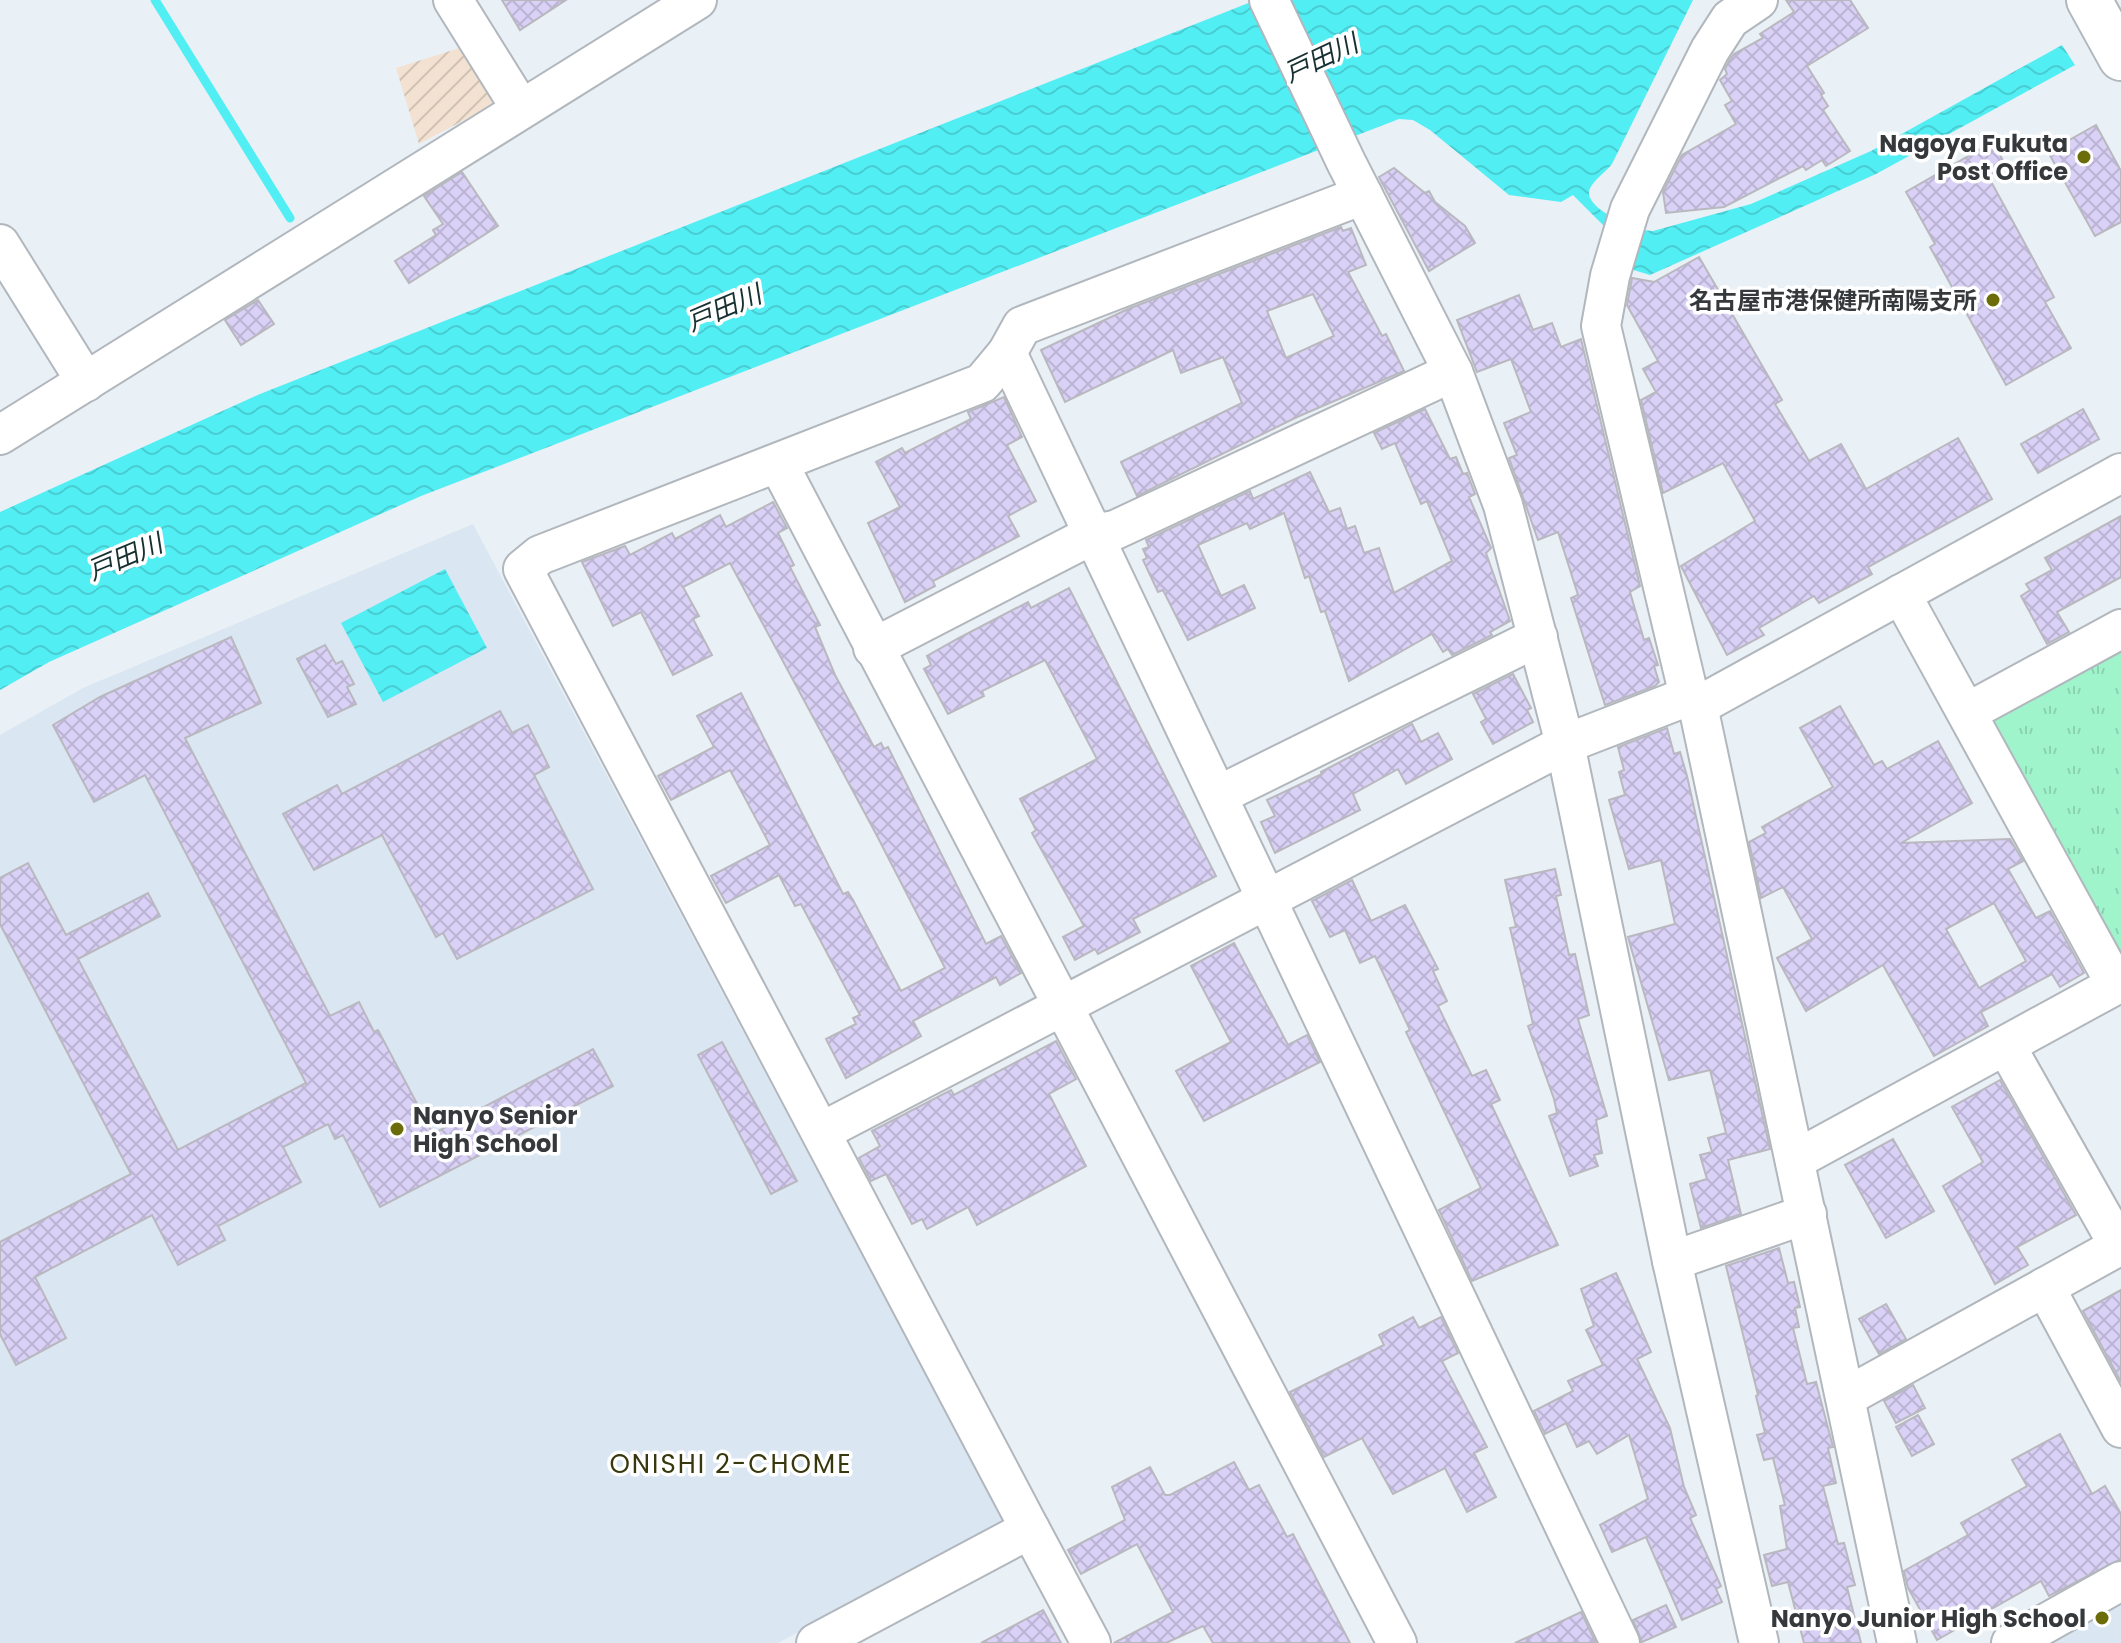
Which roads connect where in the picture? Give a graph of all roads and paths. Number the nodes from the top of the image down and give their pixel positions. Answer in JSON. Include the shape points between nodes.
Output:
{"nodes":[{"id":1,"x":453,"y":0,"type":"edge"},
{"id":2,"x":697,"y":0,"type":"edge"},
{"id":3,"x":1269,"y":0,"type":"edge"},
{"id":4,"x":1758,"y":0,"type":"edge"},
{"id":5,"x":2089,"y":0,"type":"edge"},
{"id":6,"x":2121,"y":58,"type":"edge"},
{"id":7,"x":521,"y":109,"type":"junction"},
{"id":8,"x":1363,"y":195,"type":"junction"},
{"id":9,"x":0,"y":244,"type":"edge"},
{"id":10,"x":1007,"y":353,"type":"junction"},
{"id":11,"x":1453,"y":372,"type":"junction"},
{"id":12,"x":86,"y":382,"type":"junction"},
{"id":13,"x":0,"y":435,"type":"edge"},
{"id":14,"x":778,"y":463,"type":"junction"},
{"id":15,"x":2121,"y":473,"type":"edge"},
{"id":16,"x":1094,"y":534,"type":"junction"},
{"id":17,"x":1901,"y":594,"type":"junction"},
{"id":18,"x":2121,"y":629,"type":"edge"},
{"id":19,"x":1538,"y":637,"type":"junction"},
{"id":20,"x":873,"y":648,"type":"junction"},
{"id":21,"x":1694,"y":701,"type":"junction"},
{"id":22,"x":1968,"y":712,"type":"junction"},
{"id":23,"x":1565,"y":744,"type":"junction"},
{"id":24,"x":1219,"y":795,"type":"junction"},
{"id":25,"x":1268,"y":897,"type":"junction"},
{"id":26,"x":2118,"y":984,"type":"edge"},
{"id":27,"x":1060,"y":1005,"type":"junction"},
{"id":28,"x":2006,"y":1046,"type":"junction"},
{"id":29,"x":821,"y":1132,"type":"junction"},
{"id":30,"x":1795,"y":1160,"type":"junction"},
{"id":31,"x":1807,"y":1214,"type":"junction"},
{"id":32,"x":2120,"y":1245,"type":"edge"},
{"id":33,"x":1672,"y":1261,"type":"junction"},
{"id":34,"x":2045,"y":1287,"type":"junction"},
{"id":35,"x":1846,"y":1397,"type":"junction"},
{"id":36,"x":2121,"y":1428,"type":"edge"},
{"id":37,"x":1030,"y":1529,"type":"junction"},
{"id":38,"x":2121,"y":1581,"type":"edge"},
{"id":39,"x":1750,"y":1639,"type":"edge"},
{"id":40,"x":2015,"y":1642,"type":"edge"},
{"id":41,"x":816,"y":1643,"type":"edge"},
{"id":42,"x":1091,"y":1643,"type":"edge"},
{"id":43,"x":1397,"y":1643,"type":"edge"},
{"id":44,"x":1620,"y":1643,"type":"edge"},
{"id":45,"x":1897,"y":1643,"type":"edge"}],
"edges":[{"from":1,"to":7,"type":"street"},
{"from":2,"to":7,"type":"street"},
{"from":3,"to":8,"type":"street"},
{"from":4,"to":21,"type":"street","via":[[1730,19],[1710,50],[1622,235],[1601,326]]},
{"from":5,"to":6,"type":"main road"},
{"from":7,"to":12,"type":"street"},
{"from":8,"to":10,"type":"street","via":[[1022,326]]},
{"from":8,"to":11,"type":"street"},
{"from":9,"to":12,"type":"street"},
{"from":10,"to":14,"type":"street","via":[[982,383]]},
{"from":10,"to":16,"type":"street"},
{"from":11,"to":16,"type":"street","via":[[1115,530]]},
{"from":11,"to":19,"type":"street","via":[[1503,505]]},
{"from":12,"to":13,"type":"street"},
{"from":14,"to":20,"type":"street"},
{"from":14,"to":29,"type":"street","via":[[540,555],[523,569]]},
{"from":15,"to":17,"type":"street"},
{"from":16,"to":20,"type":"street"},
{"from":16,"to":24,"type":"street"},
{"from":17,"to":21,"type":"street"},
{"from":17,"to":22,"type":"street"},
{"from":18,"to":22,"type":"street"},
{"from":19,"to":23,"type":"street"},
{"from":19,"to":24,"type":"street"},
{"from":20,"to":27,"type":"street"},
{"from":21,"to":23,"type":"street"},
{"from":21,"to":30,"type":"street"},
{"from":22,"to":26,"type":"street"},
{"from":23,"to":25,"type":"street"},
{"from":23,"to":33,"type":"street"},
{"from":24,"to":25,"type":"street"},
{"from":25,"to":27,"type":"street"},
{"from":25,"to":44,"type":"street"},
{"from":26,"to":28,"type":"street"},
{"from":27,"to":29,"type":"street"},
{"from":27,"to":43,"type":"street"},
{"from":28,"to":30,"type":"street"},
{"from":28,"to":32,"type":"street"},
{"from":29,"to":37,"type":"street"},
{"from":30,"to":31,"type":"street"},
{"from":31,"to":33,"type":"street"},
{"from":31,"to":35,"type":"street"},
{"from":32,"to":34,"type":"street"},
{"from":33,"to":39,"type":"street"},
{"from":34,"to":35,"type":"street"},
{"from":34,"to":36,"type":"street"},
{"from":35,"to":45,"type":"street"},
{"from":37,"to":41,"type":"street"},
{"from":37,"to":42,"type":"street"},
{"from":38,"to":40,"type":"street"}]}
